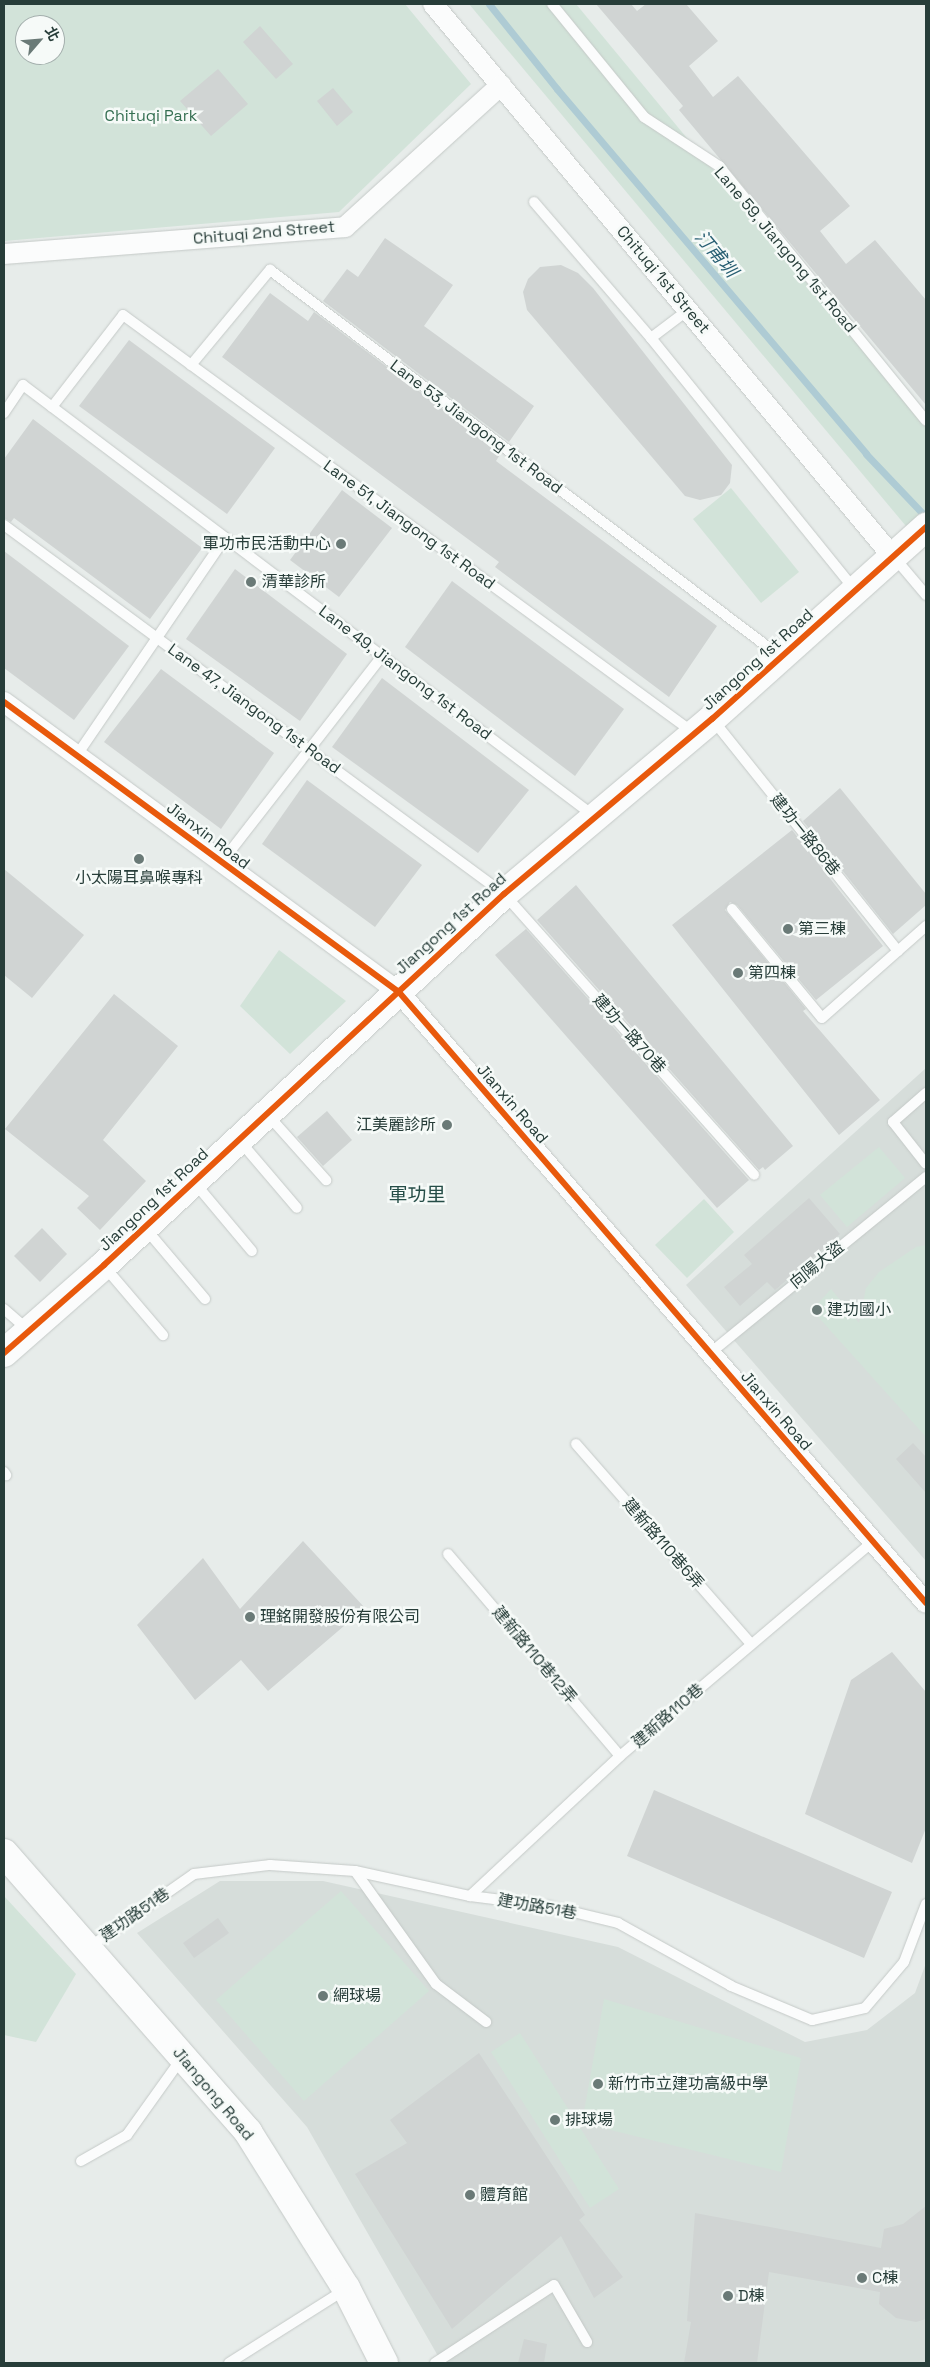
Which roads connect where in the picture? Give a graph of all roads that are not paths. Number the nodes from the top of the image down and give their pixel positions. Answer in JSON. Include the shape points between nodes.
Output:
{"nodes":[{"id":1,"x":433,"y":4,"type":"edge"},
{"id":2,"x":552,"y":4,"type":"edge"},
{"id":3,"x":501,"y":85,"type":"junction"},
{"id":4,"x":534,"y":202,"type":"dead end"},
{"id":5,"x":4,"y":254,"type":"edge"},
{"id":6,"x":688,"y":310,"type":"junction"},
{"id":7,"x":651,"y":338,"type":"junction"},
{"id":8,"x":191,"y":365,"type":"junction"},
{"id":9,"x":52,"y":407,"type":"junction"},
{"id":10,"x":4,"y":412,"type":"edge"},
{"id":11,"x":926,"y":421,"type":"edge"},
{"id":12,"x":4,"y":525,"type":"edge"},
{"id":13,"x":926,"y":527,"type":"edge"},
{"id":14,"x":225,"y":538,"type":"junction"},
{"id":15,"x":893,"y":556,"type":"junction"},
{"id":16,"x":855,"y":591,"type":"junction"},
{"id":17,"x":926,"y":595,"type":"edge"},
{"id":18,"x":156,"y":638,"type":"junction"},
{"id":19,"x":382,"y":656,"type":"junction"},
{"id":20,"x":781,"y":658,"type":"junction"},
{"id":21,"x":4,"y":702,"type":"edge"},
{"id":22,"x":704,"y":727,"type":"junction"},
{"id":23,"x":309,"y":750,"type":"junction"},
{"id":24,"x":77,"y":755,"type":"junction"},
{"id":25,"x":594,"y":816,"type":"junction"},
{"id":26,"x":220,"y":863,"type":"junction"},
{"id":27,"x":504,"y":894,"type":"junction"},
{"id":28,"x":732,"y":909,"type":"dead end"},
{"id":29,"x":926,"y":926,"type":"edge"},
{"id":30,"x":898,"y":951,"type":"junction"},
{"id":31,"x":398,"y":991,"type":"junction"},
{"id":32,"x":926,"y":1093,"type":"edge"},
{"id":33,"x":266,"y":1113,"type":"junction"},
{"id":34,"x":239,"y":1139,"type":"junction"},
{"id":35,"x":926,"y":1164,"type":"edge"},
{"id":36,"x":754,"y":1175,"type":"dead end"},
{"id":37,"x":926,"y":1177,"type":"edge"},
{"id":38,"x":326,"y":1180,"type":"dead end"},
{"id":39,"x":194,"y":1181,"type":"junction"},
{"id":40,"x":297,"y":1208,"type":"dead end"},
{"id":41,"x":144,"y":1228,"type":"junction"},
{"id":42,"x":252,"y":1251,"type":"dead end"},
{"id":43,"x":104,"y":1265,"type":"junction"},
{"id":44,"x":205,"y":1299,"type":"dead end"},
{"id":45,"x":4,"y":1309,"type":"edge"},
{"id":46,"x":29,"y":1331,"type":"junction"},
{"id":47,"x":163,"y":1335,"type":"dead end"},
{"id":48,"x":4,"y":1353,"type":"edge"},
{"id":49,"x":709,"y":1354,"type":"junction"},
{"id":50,"x":576,"y":1444,"type":"dead end"},
{"id":51,"x":871,"y":1543,"type":"junction"},
{"id":52,"x":448,"y":1554,"type":"dead end"},
{"id":53,"x":926,"y":1603,"type":"edge"},
{"id":54,"x":751,"y":1644,"type":"junction"},
{"id":55,"x":620,"y":1756,"type":"junction"},
{"id":56,"x":4,"y":1853,"type":"edge"},
{"id":57,"x":354,"y":1871,"type":"junction"},
{"id":58,"x":470,"y":1896,"type":"junction"},
{"id":59,"x":926,"y":1904,"type":"edge"},
{"id":60,"x":88,"y":1948,"type":"junction"},
{"id":61,"x":486,"y":2022,"type":"dead end"},
{"id":62,"x":183,"y":2057,"type":"junction"},
{"id":63,"x":81,"y":2161,"type":"dead end"},
{"id":64,"x":346,"y":2288,"type":"junction"},
{"id":65,"x":587,"y":2342,"type":"dead end"},
{"id":66,"x":229,"y":2363,"type":"edge"},
{"id":67,"x":384,"y":2363,"type":"edge"},
{"id":68,"x":435,"y":2363,"type":"edge"}],
"edges":[{"from":1,"to":3,"type":"street","name":"Chituqi 1st Street"},
{"from":2,"to":11,"type":"lane","name":"Lane 59, Jiangong 1st Road","via":[[644,117],[719,166]]},
{"from":3,"to":5,"type":"street","name":"Chituqi 2nd Street","via":[[345,227]]},
{"from":3,"to":6,"type":"street","name":"Chituqi 1st Street"},
{"from":4,"to":7,"type":"lane"},
{"from":6,"to":7,"type":"lane"},
{"from":6,"to":15,"type":"street","name":"Chituqi 1st Street"},
{"from":7,"to":16,"type":"lane"},
{"from":8,"to":9,"type":"lane","name":"Lane 51, Jiangong 1st Road","via":[[123,315]]},
{"from":8,"to":20,"type":"lane","name":"Lane 53, Jiangong 1st Road","via":[[270,270]]},
{"from":8,"to":22,"type":"lane","name":"Lane 51, Jiangong 1st Road"},
{"from":9,"to":10,"type":"lane","name":"Lane 49, Jiangong 1st Road","via":[[24,386]]},
{"from":9,"to":14,"type":"lane","name":"Lane 49, Jiangong 1st Road"},
{"from":12,"to":18,"type":"lane","name":"Lane 47, Jiangong 1st Road"},
{"from":13,"to":15,"type":"street","name":"Jiangong 1st Road"},
{"from":14,"to":18,"type":"lane"},
{"from":14,"to":19,"type":"lane","name":"Lane 49, Jiangong 1st Road"},
{"from":15,"to":16,"type":"street","name":"Jiangong 1st Road"},
{"from":15,"to":17,"type":"lane"},
{"from":16,"to":20,"type":"street","name":"Jiangong 1st Road"},
{"from":18,"to":23,"type":"lane","name":"Lane 47, Jiangong 1st Road"},
{"from":18,"to":24,"type":"lane"},
{"from":19,"to":23,"type":"lane"},
{"from":19,"to":25,"type":"lane","name":"Lane 49, Jiangong 1st Road"},
{"from":20,"to":22,"type":"street","name":"Jiangong 1st Road"},
{"from":21,"to":24,"type":"street","name":"Jianxin Road"},
{"from":22,"to":25,"type":"street","name":"Jiangong 1st Road"},
{"from":22,"to":30,"type":"lane","name":"建功一路86巷"},
{"from":23,"to":26,"type":"lane"},
{"from":23,"to":27,"type":"lane","name":"Lane 47, Jiangong 1st Road"},
{"from":24,"to":26,"type":"street","name":"Jianxin Road"},
{"from":25,"to":27,"type":"street","name":"Jiangong 1st Road"},
{"from":26,"to":31,"type":"street","name":"Jianxin Road"},
{"from":27,"to":31,"type":"street","name":"Jiangong 1st Road"},
{"from":27,"to":36,"type":"lane","name":"建功一路70巷"},
{"from":28,"to":30,"type":"lane","via":[[822,1018]]},
{"from":29,"to":30,"type":"lane"},
{"from":31,"to":33,"type":"street","name":"Jiangong 1st Road"},
{"from":31,"to":49,"type":"street","name":"Jianxin Road"},
{"from":32,"to":35,"type":"lane","via":[[893,1122]]},
{"from":33,"to":34,"type":"street","name":"Jiangong 1st Road"},
{"from":33,"to":38,"type":"lane"},
{"from":34,"to":39,"type":"street","name":"Jiangong 1st Road"},
{"from":34,"to":40,"type":"lane"},
{"from":37,"to":49,"type":"lane","name":"向陽大盜"},
{"from":39,"to":41,"type":"street","name":"Jiangong 1st Road"},
{"from":39,"to":42,"type":"lane"},
{"from":41,"to":43,"type":"street","name":"Jiangong 1st Road"},
{"from":41,"to":44,"type":"lane"},
{"from":43,"to":46,"type":"street","name":"Jiangong 1st Road"},
{"from":43,"to":47,"type":"lane"},
{"from":45,"to":46,"type":"lane"},
{"from":46,"to":48,"type":"street","name":"Jiangong 1st Road"},
{"from":49,"to":51,"type":"street","name":"Jianxin Road"},
{"from":50,"to":54,"type":"lane","name":"建新路110巷6弄"},
{"from":51,"to":53,"type":"street","name":"Jianxin Road"},
{"from":51,"to":54,"type":"lane","name":"建新路110巷"},
{"from":52,"to":55,"type":"lane","name":"建新路110巷12弄"},
{"from":54,"to":55,"type":"lane","name":"建新路110巷"},
{"from":55,"to":58,"type":"lane","name":"建新路110巷"},
{"from":56,"to":60,"type":"street","name":"Jiangong Road"},
{"from":57,"to":58,"type":"lane","name":"建功路51巷"},
{"from":57,"to":60,"type":"lane","name":"建功路51巷","via":[[270,1865],[194,1874]]},
{"from":57,"to":61,"type":"lane","via":[[436,1984]]},
{"from":58,"to":59,"type":"lane","name":"建功路51巷","via":[[549,1906],[618,1923],[732,1986],[812,2020],[865,2008],[904,1962]]},
{"from":60,"to":62,"type":"street","name":"Jiangong Road"},
{"from":62,"to":63,"type":"lane","via":[[127,2135]]},
{"from":62,"to":64,"type":"street","name":"Jiangong Road","via":[[248,2132]]},
{"from":64,"to":66,"type":"lane"},
{"from":64,"to":67,"type":"street","name":"Jiangong Road"},
{"from":65,"to":68,"type":"lane","via":[[554,2286]]}]}
